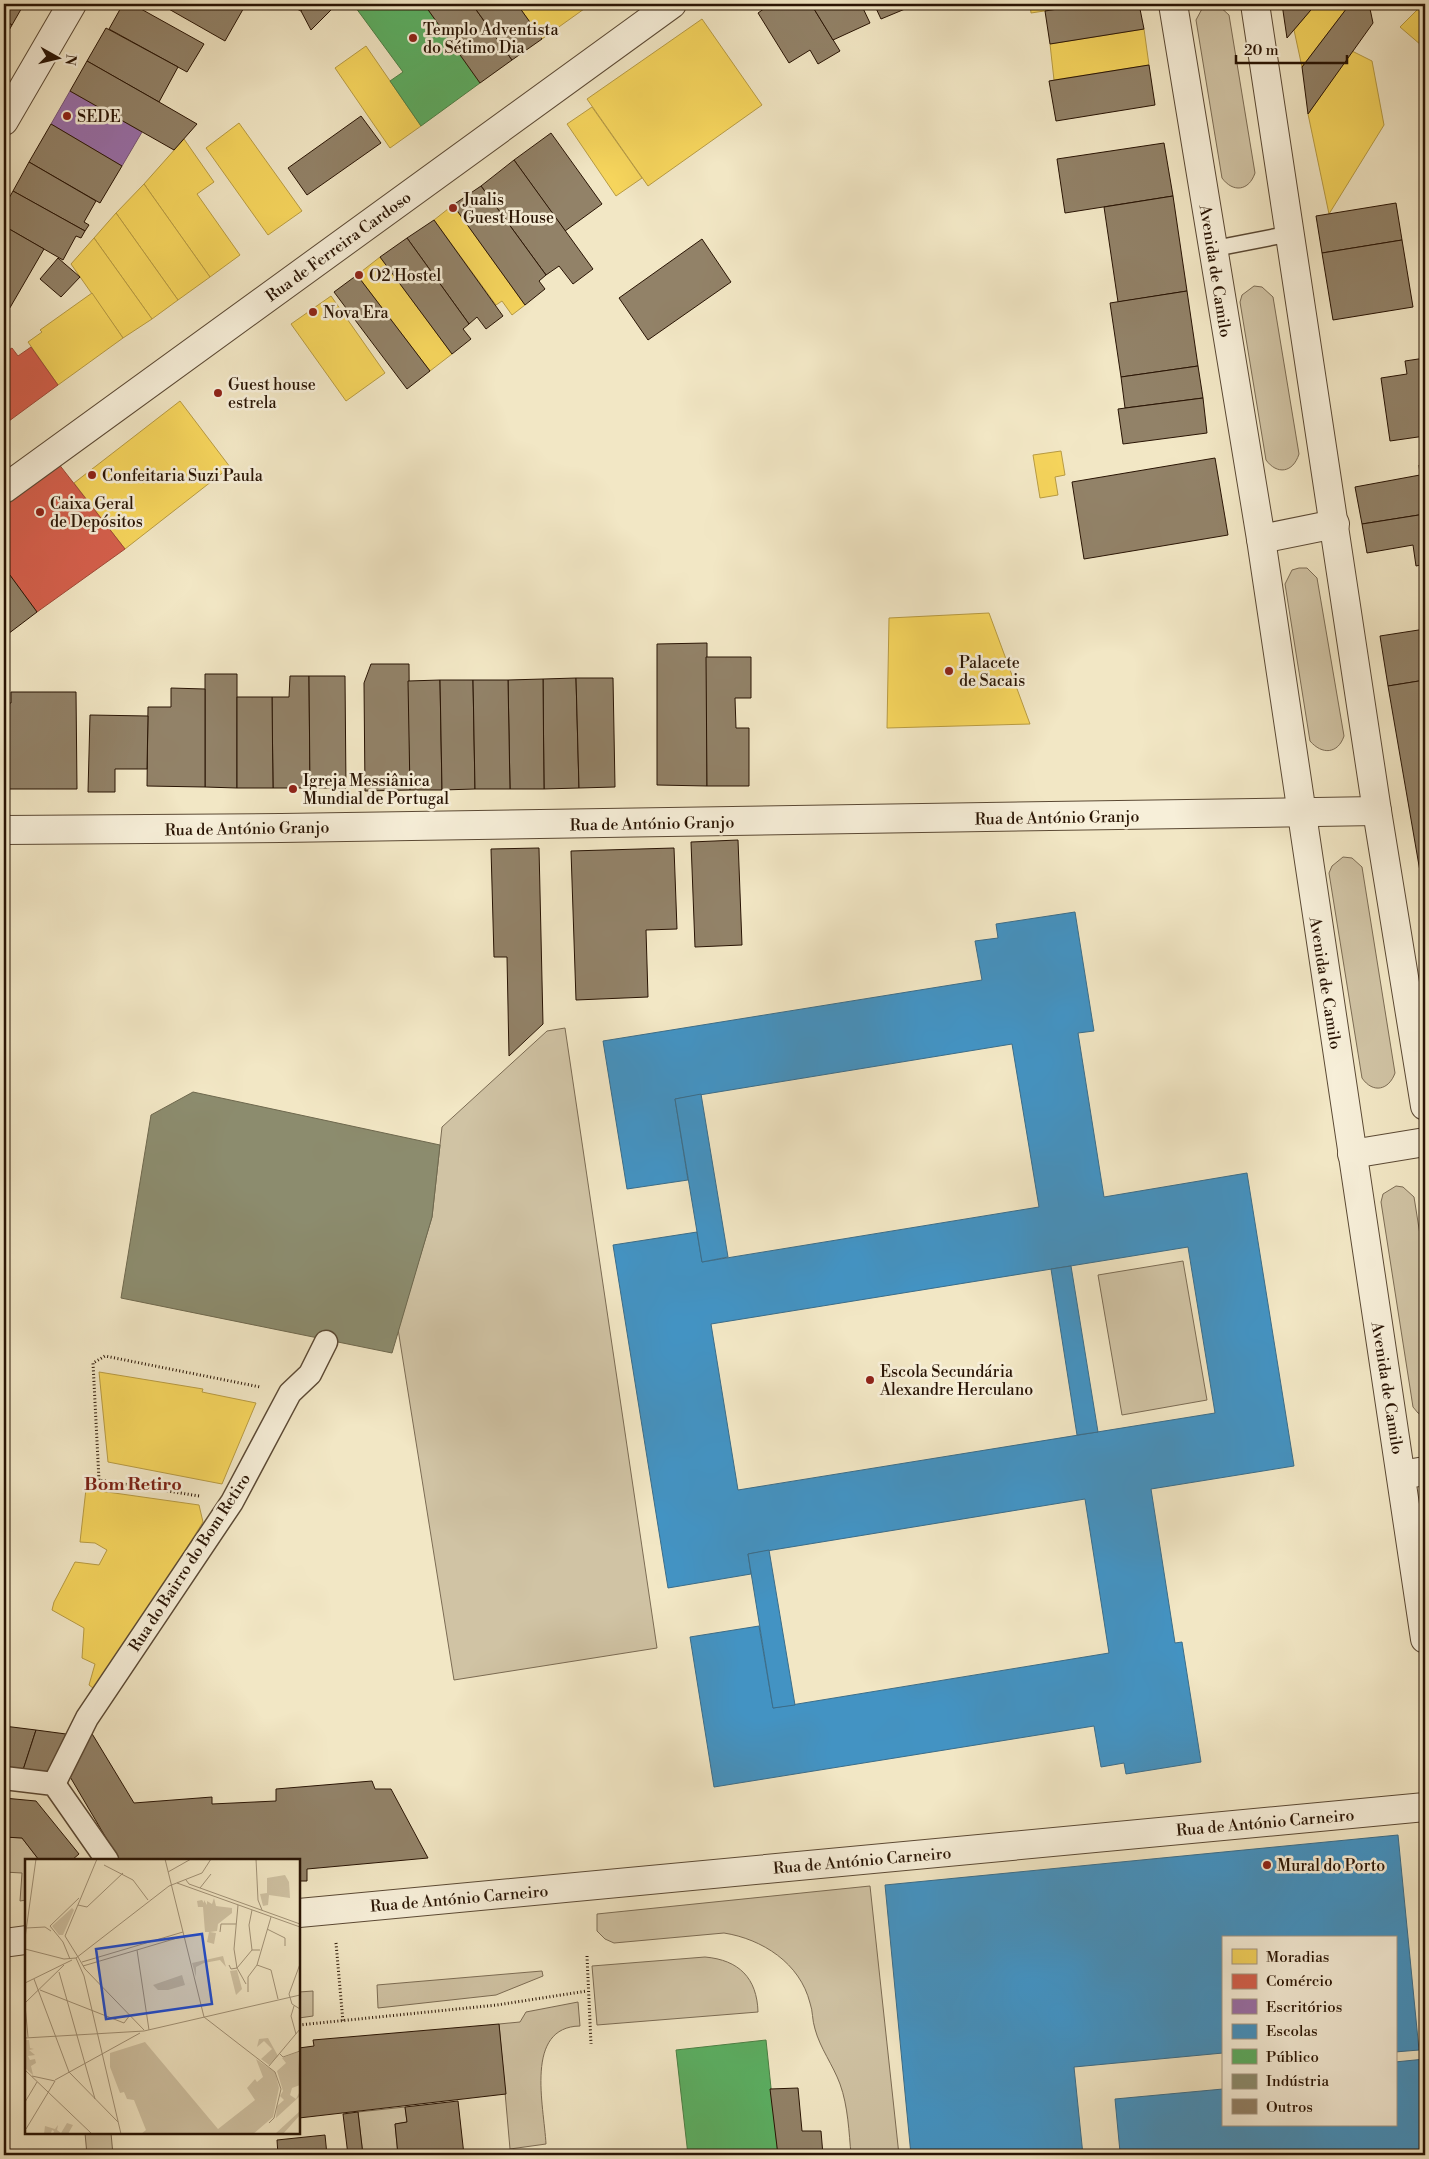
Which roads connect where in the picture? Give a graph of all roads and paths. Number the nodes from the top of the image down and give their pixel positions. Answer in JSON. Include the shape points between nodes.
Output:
{"nodes":[{"id":1,"x":72,"y":4,"type":"edge"},
{"id":2,"x":672,"y":4,"type":"edge"},
{"id":3,"x":1173,"y":4,"type":"edge"},
{"id":4,"x":1255,"y":4,"type":"edge"},
{"id":5,"x":4,"y":121,"type":"edge"},
{"id":6,"x":1289,"y":234,"type":"junction"},
{"id":7,"x":1212,"y":249,"type":"junction"},
{"id":8,"x":4,"y":488,"type":"edge"},
{"id":9,"x":1335,"y":524,"type":"junction"},
{"id":10,"x":1261,"y":539,"type":"junction"},
{"id":11,"x":1378,"y":811,"type":"junction"},
{"id":12,"x":1300,"y":813,"type":"junction"},
{"id":13,"x":4,"y":830,"type":"edge"},
{"id":14,"x":1425,"y":1106,"type":"edge"},
{"id":15,"x":1425,"y":1142,"type":"edge"},
{"id":16,"x":1352,"y":1154,"type":"junction"},
{"id":17,"x":326,"y":1342,"type":"dead end"},
{"id":18,"x":290,"y":1393,"type":"junction"},
{"id":19,"x":1413,"y":1473,"type":"edge"},
{"id":20,"x":232,"y":1502,"type":"junction"},
{"id":21,"x":1425,"y":1639,"type":"edge"},
{"id":22,"x":4,"y":1778,"type":"edge"},
{"id":23,"x":54,"y":1784,"type":"junction"},
{"id":24,"x":1425,"y":1807,"type":"edge"},
{"id":25,"x":106,"y":1859,"type":"edge"},
{"id":26,"x":300,"y":1913,"type":"edge"},
{"id":27,"x":25,"y":1940,"type":"edge"},
{"id":28,"x":4,"y":1943,"type":"edge"},
{"id":29,"x":586,"y":1956,"type":"dead end"},
{"id":30,"x":337,"y":1958,"type":"dead end"},
{"id":31,"x":587,"y":1991,"type":"junction"},
{"id":32,"x":343,"y":2022,"type":"junction"},
{"id":33,"x":300,"y":2025,"type":"edge"},
{"id":34,"x":591,"y":2044,"type":"dead end"}],
"edges":[{"from":1,"to":5,"type":"street"},
{"from":2,"to":8,"type":"street","name":"Rua de Ferreira Cardoso"},
{"from":3,"to":7,"type":"street","name":"Avenida de Camilo"},
{"from":4,"to":6,"type":"street"},
{"from":6,"to":7,"type":"lane"},
{"from":6,"to":9,"type":"street"},
{"from":7,"to":10,"type":"street","name":"Avenida de Camilo"},
{"from":9,"to":10,"type":"street"},
{"from":9,"to":11,"type":"street"},
{"from":10,"to":12,"type":"street","name":"Avenida de Camilo"},
{"from":11,"to":12,"type":"street"},
{"from":11,"to":14,"type":"street"},
{"from":12,"to":13,"type":"street","name":"Rua de António Granjo"},
{"from":12,"to":16,"type":"street","name":"Avenida de Camilo"},
{"from":15,"to":16,"type":"street"},
{"from":16,"to":19,"type":"street","name":"Avenida de Camilo"},
{"from":17,"to":18,"type":"street","name":"Rua do Bairro do Bom Retiro","via":[[310,1374]]},
{"from":18,"to":20,"type":"street","name":"Rua do Bairro do Bom Retiro"},
{"from":18,"to":20,"type":"path","via":[[105,1356],[93,1363],[99,1480]]},
{"from":19,"to":21,"type":"street","name":"Avenida de Camilo"},
{"from":20,"to":23,"type":"street","name":"Rua do Bairro do Bom Retiro","via":[[87,1718]]},
{"from":22,"to":23,"type":"street"},
{"from":23,"to":25,"type":"street"},
{"from":24,"to":26,"type":"street","name":"Rua de António Carneiro"},
{"from":27,"to":28,"type":"street"},
{"from":29,"to":31,"type":"path"},
{"from":30,"to":32,"type":"path"},
{"from":31,"to":32,"type":"path","via":[[497,2005]]},
{"from":31,"to":34,"type":"path"},
{"from":32,"to":33,"type":"path"}]}
